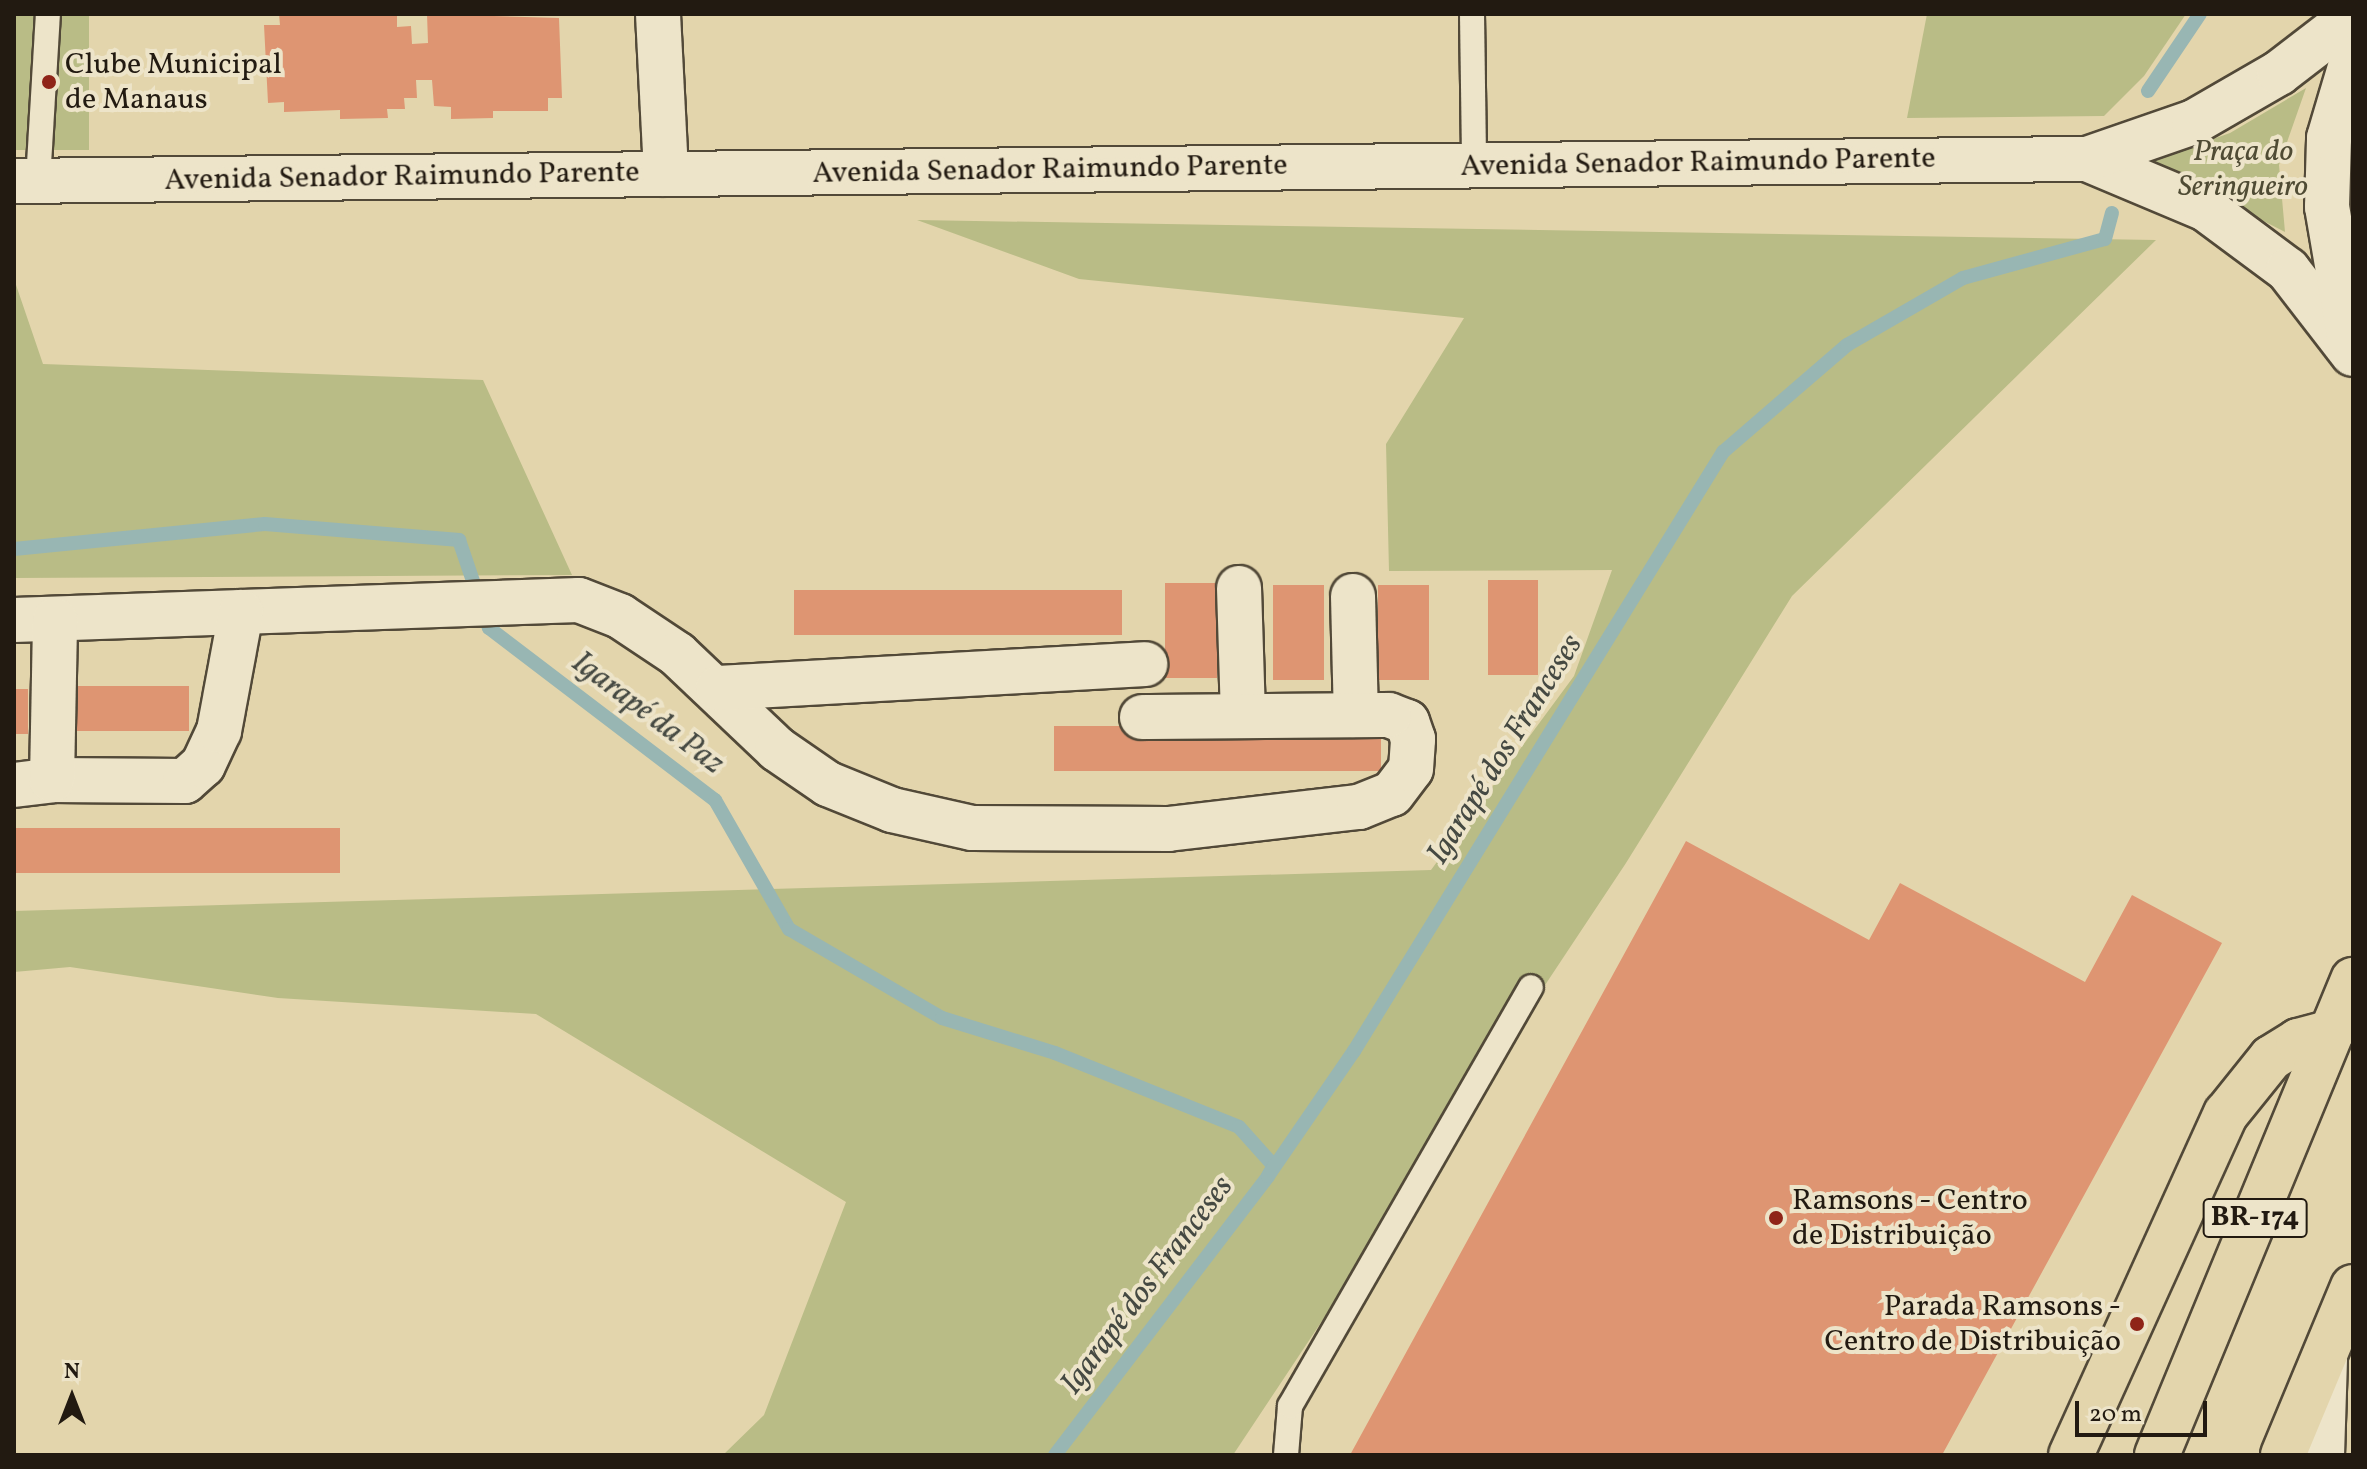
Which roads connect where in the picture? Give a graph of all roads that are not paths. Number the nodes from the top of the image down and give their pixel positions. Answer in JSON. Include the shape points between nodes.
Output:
{"nodes":[{"id":1,"x":48,"y":14,"type":"edge"},
{"id":2,"x":658,"y":14,"type":"edge"},
{"id":3,"x":1472,"y":14,"type":"edge"},
{"id":4,"x":2353,"y":16,"type":"edge"},
{"id":5,"x":2353,"y":57,"type":"edge"},
{"id":6,"x":2087,"y":159,"type":"junction"},
{"id":7,"x":1474,"y":165,"type":"junction"},
{"id":8,"x":666,"y":174,"type":"junction"},
{"id":9,"x":26,"y":181,"type":"edge"},
{"id":10,"x":2353,"y":353,"type":"edge"},
{"id":11,"x":1239,"y":588,"type":"dead end"},
{"id":12,"x":1353,"y":596,"type":"dead end"},
{"id":13,"x":241,"y":612,"type":"junction"},
{"id":14,"x":35,"y":620,"type":"edge"},
{"id":15,"x":1145,"y":664,"type":"dead end"},
{"id":16,"x":718,"y":688,"type":"junction"},
{"id":17,"x":1356,"y":715,"type":"junction"},
{"id":18,"x":1243,"y":716,"type":"junction"},
{"id":19,"x":1142,"y":717,"type":"dead end"},
{"id":20,"x":33,"y":783,"type":"edge"},
{"id":21,"x":2353,"y":980,"type":"edge"},
{"id":22,"x":1531,"y":987,"type":"dead end"},
{"id":23,"x":2332,"y":1032,"type":"junction"},
{"id":24,"x":2353,"y":1287,"type":"edge"},
{"id":25,"x":2325,"y":1359,"type":"junction"},
{"id":26,"x":1286,"y":1455,"type":"edge"},
{"id":27,"x":2071,"y":1455,"type":"edge"},
{"id":28,"x":2157,"y":1455,"type":"edge"},
{"id":29,"x":2283,"y":1455,"type":"edge"},
{"id":30,"x":2322,"y":1455,"type":"edge"}],
"edges":[{"from":1,"to":9,"type":"lane"},
{"from":2,"to":8,"type":"street"},
{"from":3,"to":7,"type":"lane"},
{"from":4,"to":6,"type":"street","name":"Avenida Senador Raimundo Parente","via":[[2279,73],[2194,122]]},
{"from":5,"to":10,"type":"street","via":[[2329,138],[2327,207]]},
{"from":6,"to":7,"type":"street","name":"Avenida Senador Raimundo Parente"},
{"from":6,"to":10,"type":"street","name":"Avenida Senador Raimundo Parente","via":[[2206,209],[2288,270]]},
{"from":7,"to":8,"type":"street","name":"Avenida Senador Raimundo Parente"},
{"from":8,"to":9,"type":"street","name":"Avenida Senador Raimundo Parente"},
{"from":11,"to":18,"type":"street"},
{"from":12,"to":17,"type":"street"},
{"from":13,"to":14,"type":"street"},
{"from":13,"to":16,"type":"street","via":[[579,600],[620,616]]},
{"from":13,"to":20,"type":"street","via":[[219,731],[203,765],[185,781]]},
{"from":14,"to":20,"type":"street"},
{"from":15,"to":16,"type":"street"},
{"from":16,"to":17,"type":"street","via":[[777,749],[828,784],[892,810],[972,828],[1168,829],[1359,807],[1392,794],[1411,769],[1413,739],[1407,722],[1389,715]]},
{"from":17,"to":18,"type":"street"},
{"from":18,"to":19,"type":"street"},
{"from":21,"to":23,"type":"highway","number":"BR-174"},
{"from":22,"to":26,"type":"lane","via":[[1290,1406]]},
{"from":23,"to":27,"type":"highway","via":[[2298,1041],[2271,1058],[2226,1114]]},
{"from":23,"to":28,"type":"highway","number":"BR-174"},
{"from":24,"to":25,"type":"highway"},
{"from":25,"to":29,"type":"highway"},
{"from":25,"to":30,"type":"street"}]}
